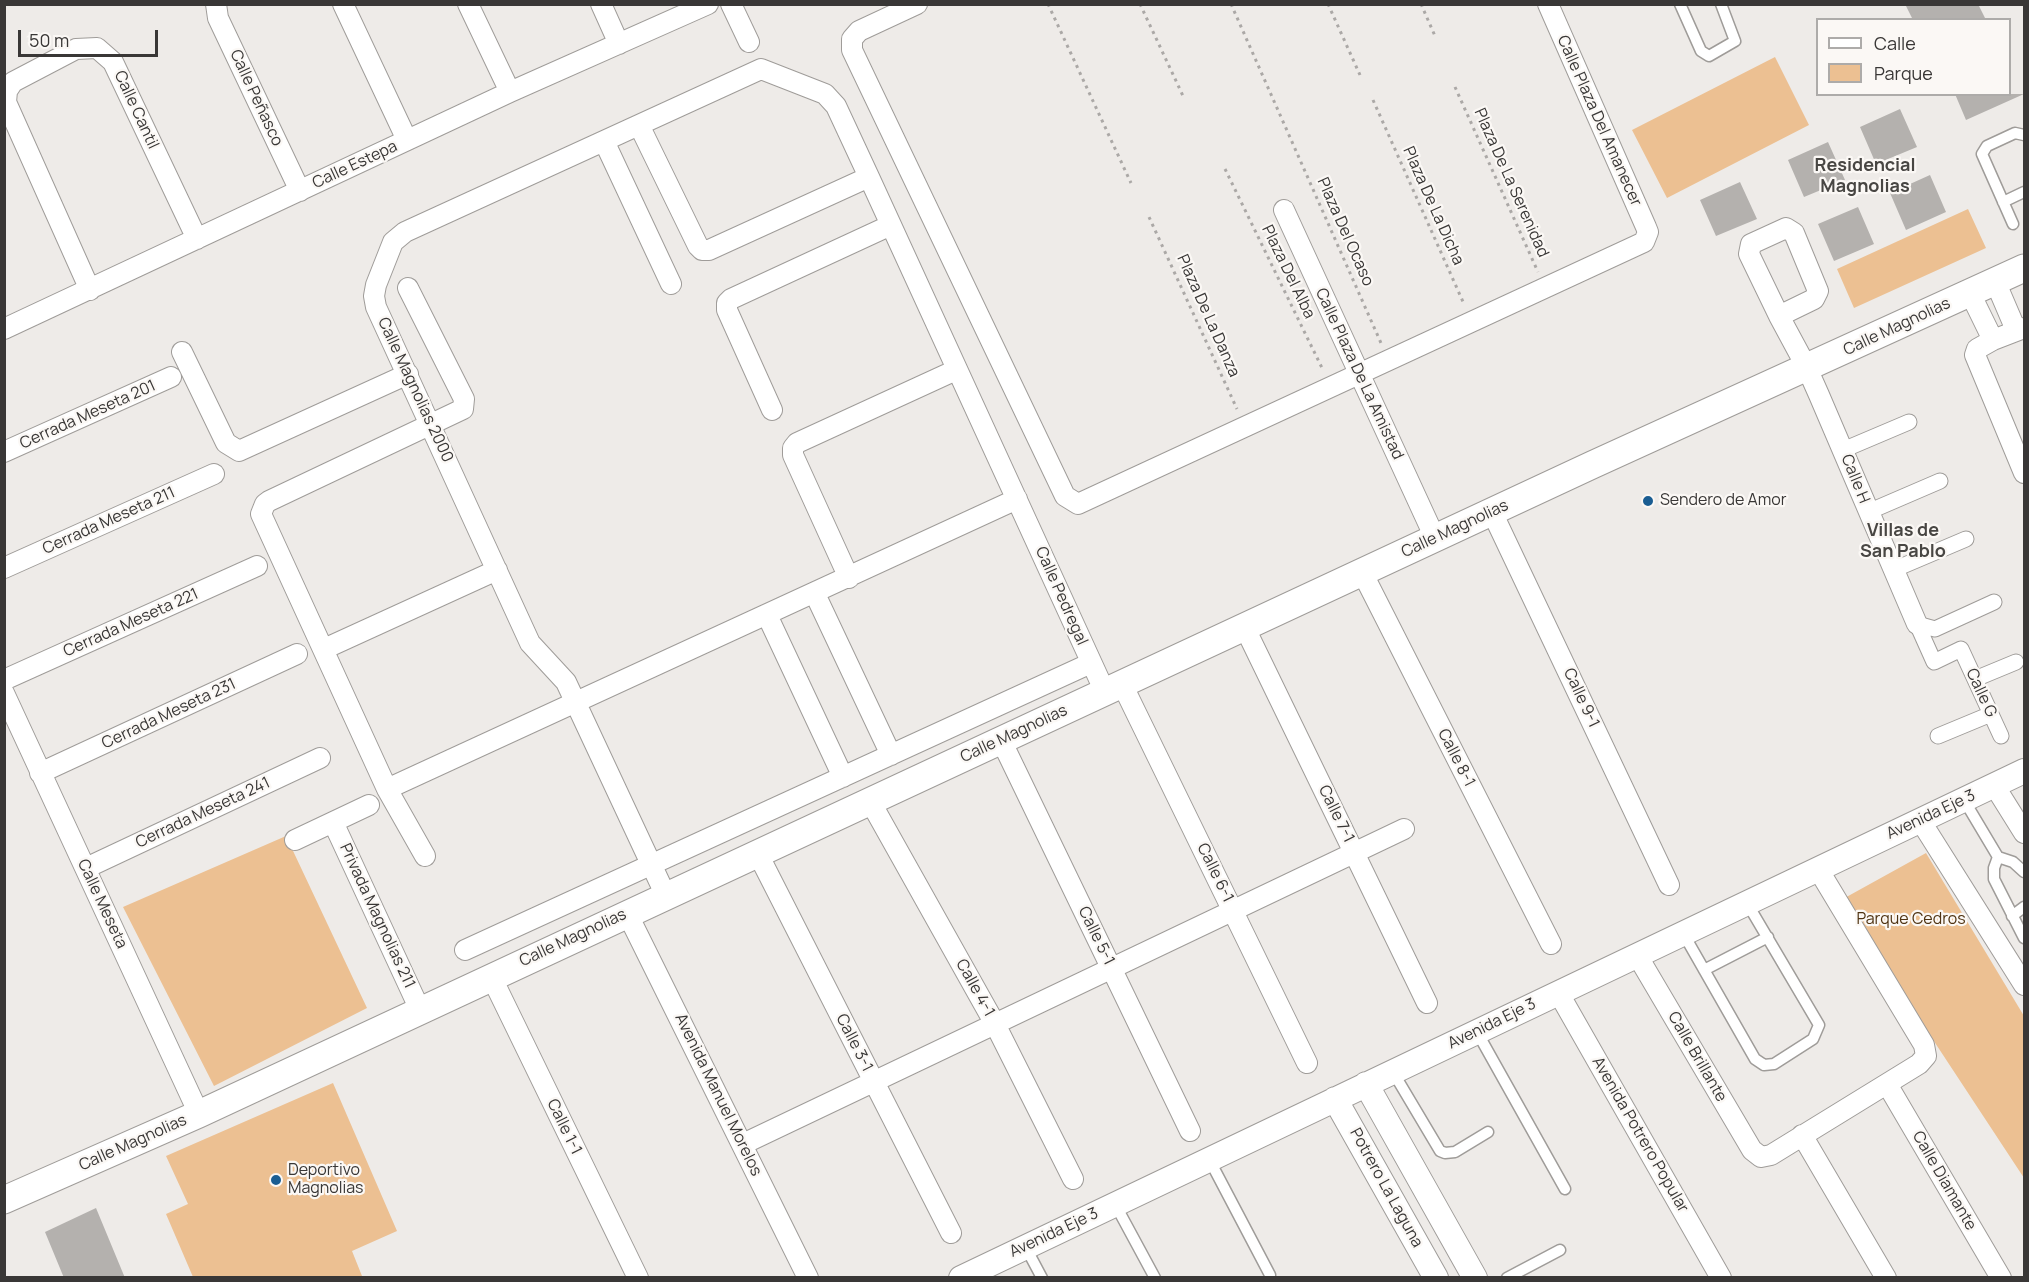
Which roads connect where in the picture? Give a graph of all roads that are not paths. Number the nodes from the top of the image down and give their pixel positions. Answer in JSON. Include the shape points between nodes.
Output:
{"nodes":[{"id":1,"x":216,"y":4,"type":"edge"},
{"id":2,"x":343,"y":4,"type":"edge"},
{"id":3,"x":468,"y":4,"type":"edge"},
{"id":4,"x":601,"y":4,"type":"edge"},
{"id":5,"x":708,"y":4,"type":"edge"},
{"id":6,"x":731,"y":4,"type":"edge"},
{"id":7,"x":917,"y":4,"type":"edge"},
{"id":8,"x":1548,"y":4,"type":"edge"},
{"id":9,"x":1680,"y":4,"type":"edge"},
{"id":10,"x":1721,"y":4,"type":"edge"},
{"id":11,"x":749,"y":42,"type":"dead end"},
{"id":12,"x":619,"y":44,"type":"junction"},
{"id":13,"x":510,"y":92,"type":"junction"},
{"id":14,"x":639,"y":125,"type":"junction"},
{"id":15,"x":2025,"y":135,"type":"edge"},
{"id":16,"x":407,"y":140,"type":"junction"},
{"id":17,"x":604,"y":141,"type":"junction"},
{"id":18,"x":869,"y":177,"type":"junction"},
{"id":19,"x":300,"y":191,"type":"junction"},
{"id":20,"x":2025,"y":192,"type":"edge"},
{"id":21,"x":2003,"y":202,"type":"junction"},
{"id":22,"x":1284,"y":210,"type":"dead end"},
{"id":23,"x":2013,"y":224,"type":"dead end"},
{"id":24,"x":891,"y":225,"type":"junction"},
{"id":25,"x":197,"y":239,"type":"junction"},
{"id":26,"x":2025,"y":268,"type":"edge"},
{"id":27,"x":1995,"y":281,"type":"junction"},
{"id":28,"x":671,"y":284,"type":"dead end"},
{"id":29,"x":408,"y":288,"type":"dead end"},
{"id":30,"x":90,"y":290,"type":"junction"},
{"id":31,"x":1970,"y":293,"type":"junction"},
{"id":32,"x":1779,"y":316,"type":"junction"},
{"id":33,"x":4,"y":329,"type":"edge"},
{"id":34,"x":2020,"y":329,"type":"edge"},
{"id":35,"x":1993,"y":340,"type":"junction"},
{"id":36,"x":182,"y":352,"type":"dead end"},
{"id":37,"x":1806,"y":369,"type":"junction"},
{"id":38,"x":956,"y":370,"type":"junction"},
{"id":39,"x":1358,"y":373,"type":"junction"},
{"id":40,"x":408,"y":374,"type":"junction"},
{"id":41,"x":171,"y":377,"type":"dead end"},
{"id":42,"x":772,"y":410,"type":"dead end"},
{"id":43,"x":1909,"y":422,"type":"dead end"},
{"id":44,"x":431,"y":425,"type":"junction"},
{"id":45,"x":1843,"y":450,"type":"junction"},
{"id":46,"x":4,"y":452,"type":"edge"},
{"id":47,"x":2024,"y":470,"type":"edge"},
{"id":48,"x":214,"y":474,"type":"dead end"},
{"id":49,"x":1940,"y":481,"type":"dead end"},
{"id":50,"x":1017,"y":499,"type":"junction"},
{"id":51,"x":1492,"y":512,"type":"junction"},
{"id":52,"x":1868,"y":512,"type":"junction"},
{"id":53,"x":1436,"y":538,"type":"junction"},
{"id":54,"x":1966,"y":538,"type":"dead end"},
{"id":55,"x":256,"y":566,"type":"dead end"},
{"id":56,"x":4,"y":568,"type":"edge"},
{"id":57,"x":497,"y":570,"type":"junction"},
{"id":58,"x":1893,"y":570,"type":"junction"},
{"id":59,"x":1362,"y":572,"type":"junction"},
{"id":60,"x":849,"y":578,"type":"junction"},
{"id":61,"x":815,"y":594,"type":"junction"},
{"id":62,"x":1994,"y":602,"type":"dead end"},
{"id":63,"x":767,"y":615,"type":"junction"},
{"id":64,"x":1917,"y":624,"type":"junction"},
{"id":65,"x":1244,"y":627,"type":"junction"},
{"id":66,"x":324,"y":649,"type":"junction"},
{"id":67,"x":297,"y":654,"type":"dead end"},
{"id":68,"x":2016,"y":662,"type":"dead end"},
{"id":69,"x":1091,"y":663,"type":"junction"},
{"id":70,"x":1975,"y":679,"type":"junction"},
{"id":71,"x":4,"y":680,"type":"edge"},
{"id":72,"x":1113,"y":688,"type":"junction"},
{"id":73,"x":4,"y":693,"type":"edge"},
{"id":74,"x":576,"y":703,"type":"junction"},
{"id":75,"x":1991,"y":714,"type":"junction"},
{"id":76,"x":1938,"y":736,"type":"dead end"},
{"id":77,"x":2001,"y":736,"type":"dead end"},
{"id":78,"x":1001,"y":740,"type":"junction"},
{"id":79,"x":891,"y":755,"type":"junction"},
{"id":80,"x":320,"y":758,"type":"dead end"},
{"id":81,"x":2025,"y":771,"type":"edge"},
{"id":82,"x":40,"y":773,"type":"junction"},
{"id":83,"x":843,"y":777,"type":"junction"},
{"id":84,"x":1994,"y":785,"type":"junction"},
{"id":85,"x":387,"y":789,"type":"junction"},
{"id":86,"x":1964,"y":800,"type":"junction"},
{"id":87,"x":870,"y":801,"type":"junction"},
{"id":88,"x":369,"y":805,"type":"dead end"},
{"id":89,"x":1920,"y":820,"type":"junction"},
{"id":90,"x":333,"y":822,"type":"junction"},
{"id":91,"x":1404,"y":829,"type":"dead end"},
{"id":92,"x":2025,"y":833,"type":"edge"},
{"id":93,"x":295,"y":840,"type":"dead end"},
{"id":94,"x":1355,"y":852,"type":"junction"},
{"id":95,"x":758,"y":854,"type":"junction"},
{"id":96,"x":425,"y":856,"type":"dead end"},
{"id":97,"x":1998,"y":857,"type":"junction"},
{"id":98,"x":652,"y":865,"type":"junction"},
{"id":99,"x":86,"y":868,"type":"junction"},
{"id":100,"x":1818,"y":869,"type":"junction"},
{"id":101,"x":2025,"y":872,"type":"edge"},
{"id":102,"x":1669,"y":885,"type":"dead end"},
{"id":103,"x":666,"y":896,"type":"junction"},
{"id":104,"x":1747,"y":902,"type":"junction"},
{"id":105,"x":2025,"y":907,"type":"edge"},
{"id":106,"x":1234,"y":912,"type":"junction"},
{"id":107,"x":627,"y":913,"type":"junction"},
{"id":108,"x":2012,"y":916,"type":"junction"},
{"id":109,"x":1683,"y":933,"type":"junction"},
{"id":110,"x":1768,"y":937,"type":"junction"},
{"id":111,"x":2025,"y":938,"type":"edge"},
{"id":112,"x":1551,"y":944,"type":"dead end"},
{"id":113,"x":465,"y":950,"type":"dead end"},
{"id":114,"x":1637,"y":955,"type":"junction"},
{"id":115,"x":1112,"y":969,"type":"junction"},
{"id":116,"x":1704,"y":970,"type":"junction"},
{"id":117,"x":490,"y":976,"type":"junction"},
{"id":118,"x":2025,"y":985,"type":"edge"},
{"id":119,"x":1558,"y":992,"type":"junction"},
{"id":120,"x":1427,"y":1003,"type":"dead end"},
{"id":121,"x":420,"y":1010,"type":"junction"},
{"id":122,"x":995,"y":1024,"type":"junction"},
{"id":123,"x":1477,"y":1031,"type":"junction"},
{"id":124,"x":1307,"y":1063,"type":"dead end"},
{"id":125,"x":1392,"y":1072,"type":"junction"},
{"id":126,"x":873,"y":1080,"type":"junction"},
{"id":127,"x":1366,"y":1084,"type":"junction"},
{"id":128,"x":1887,"y":1084,"type":"junction"},
{"id":129,"x":1335,"y":1099,"type":"junction"},
{"id":130,"x":199,"y":1113,"type":"junction"},
{"id":131,"x":1190,"y":1131,"type":"dead end"},
{"id":132,"x":1488,"y":1132,"type":"dead end"},
{"id":133,"x":1802,"y":1135,"type":"junction"},
{"id":134,"x":743,"y":1144,"type":"junction"},
{"id":135,"x":1209,"y":1159,"type":"junction"},
{"id":136,"x":1073,"y":1179,"type":"dead end"},
{"id":137,"x":1565,"y":1189,"type":"dead end"},
{"id":138,"x":4,"y":1200,"type":"edge"},
{"id":139,"x":1115,"y":1204,"type":"junction"},
{"id":140,"x":951,"y":1233,"type":"dead end"},
{"id":141,"x":1025,"y":1245,"type":"junction"},
{"id":142,"x":1560,"y":1250,"type":"dead end"},
{"id":143,"x":1270,"y":1275,"type":"dead end"},
{"id":144,"x":638,"y":1278,"type":"edge"},
{"id":145,"x":808,"y":1278,"type":"edge"},
{"id":146,"x":961,"y":1278,"type":"edge"},
{"id":147,"x":1042,"y":1278,"type":"edge"},
{"id":148,"x":1155,"y":1278,"type":"edge"},
{"id":149,"x":1436,"y":1278,"type":"edge"},
{"id":150,"x":1474,"y":1278,"type":"edge"},
{"id":151,"x":1507,"y":1278,"type":"edge"},
{"id":152,"x":1721,"y":1278,"type":"edge"},
{"id":153,"x":1886,"y":1278,"type":"edge"},
{"id":154,"x":2001,"y":1278,"type":"edge"}],
"edges":[{"from":1,"to":19,"type":"street","name":"Calle Peñasco","via":[[218,18]]},
{"from":2,"to":16,"type":"street"},
{"from":3,"to":13,"type":"street"},
{"from":4,"to":12,"type":"street"},
{"from":5,"to":12,"type":"street","name":"Calle Estepa"},
{"from":6,"to":11,"type":"street"},
{"from":7,"to":39,"type":"street","via":[[859,31],[852,39],[852,50],[1068,501],[1083,503]]},
{"from":8,"to":39,"type":"street","name":"Calle Plaza Del Amanecer","via":[[1647,237],[1640,245]]},
{"from":9,"to":10,"type":"lane","via":[[1701,51],[1708,56],[1735,41]]},
{"from":12,"to":13,"type":"street","name":"Calle Estepa"},
{"from":13,"to":16,"type":"street","name":"Calle Estepa"},
{"from":14,"to":17,"type":"street","name":"Calle Magnolias 2000"},
{"from":14,"to":18,"type":"street","name":"Calle Magnolias 2000","via":[[760,69],[830,97]]},
{"from":14,"to":18,"type":"street","via":[[702,250]]},
{"from":15,"to":21,"type":"lane","via":[[2015,133],[1983,151]]},
{"from":16,"to":19,"type":"street","name":"Calle Estepa"},
{"from":17,"to":28,"type":"street"},
{"from":17,"to":40,"type":"street","name":"Calle Magnolias 2000","via":[[396,238],[374,296]]},
{"from":18,"to":24,"type":"street"},
{"from":19,"to":25,"type":"street","name":"Calle Estepa"},
{"from":20,"to":21,"type":"lane"},
{"from":21,"to":23,"type":"lane"},
{"from":22,"to":39,"type":"street","name":"Calle Plaza De La Amistad"},
{"from":24,"to":38,"type":"street","name":"Calle Pedregal"},
{"from":24,"to":42,"type":"street","via":[[727,303]]},
{"from":25,"to":30,"type":"street","name":"Calle Estepa"},
{"from":25,"to":30,"type":"street","name":"Calle Cantil","via":[[113,62],[97,48],[76,49],[13,82],[6,102]]},
{"from":26,"to":27,"type":"main road","name":"Calle Magnolias"},
{"from":27,"to":31,"type":"main road","name":"Calle Magnolias"},
{"from":27,"to":34,"type":"street"},
{"from":29,"to":44,"type":"street","via":[[465,402],[461,410]]},
{"from":30,"to":33,"type":"street","name":"Calle Estepa"},
{"from":31,"to":35,"type":"street"},
{"from":31,"to":37,"type":"main road","name":"Calle Magnolias"},
{"from":32,"to":32,"type":"street","name":"Calle H","via":[[1749,247],[1789,229],[1818,294]]},
{"from":32,"to":37,"type":"street","name":"Calle H"},
{"from":34,"to":35,"type":"street"},
{"from":35,"to":47,"type":"street","via":[[1975,355]]},
{"from":36,"to":40,"type":"street","via":[[226,444],[239,451]]},
{"from":37,"to":45,"type":"street","name":"Calle H"},
{"from":37,"to":51,"type":"main road","name":"Calle Magnolias"},
{"from":38,"to":50,"type":"street","name":"Calle Pedregal"},
{"from":38,"to":60,"type":"street","via":[[793,448]]},
{"from":39,"to":53,"type":"street","name":"Calle Plaza De La Amistad"},
{"from":40,"to":44,"type":"street","name":"Calle Magnolias 2000"},
{"from":41,"to":46,"type":"street","name":"Cerrada Meseta 201"},
{"from":43,"to":45,"type":"street"},
{"from":44,"to":57,"type":"street","name":"Calle Magnolias 2000"},
{"from":44,"to":66,"type":"street","via":[[269,501],[262,508],[263,519]]},
{"from":45,"to":52,"type":"street","name":"Calle H"},
{"from":48,"to":56,"type":"street","name":"Cerrada Meseta 211"},
{"from":49,"to":52,"type":"street"},
{"from":50,"to":60,"type":"street"},
{"from":50,"to":69,"type":"street","name":"Calle Pedregal"},
{"from":51,"to":53,"type":"main road","name":"Calle Magnolias"},
{"from":51,"to":102,"type":"street","name":"Calle 9-1"},
{"from":52,"to":58,"type":"street","name":"Calle H"},
{"from":53,"to":59,"type":"main road","name":"Calle Magnolias"},
{"from":54,"to":58,"type":"street"},
{"from":55,"to":71,"type":"street","name":"Cerrada Meseta 221"},
{"from":57,"to":66,"type":"street"},
{"from":57,"to":74,"type":"street","name":"Calle Magnolias 2000","via":[[530,642],[561,675]]},
{"from":58,"to":64,"type":"street","name":"Calle H"},
{"from":59,"to":65,"type":"main road","name":"Calle Magnolias"},
{"from":59,"to":112,"type":"street","name":"Calle 8-1"},
{"from":60,"to":61,"type":"street"},
{"from":61,"to":63,"type":"street"},
{"from":61,"to":79,"type":"street"},
{"from":62,"to":64,"type":"street","via":[[1935,629]]},
{"from":63,"to":74,"type":"street"},
{"from":63,"to":83,"type":"street"},
{"from":64,"to":70,"type":"street","name":"Calle G","via":[[1934,662],[1961,649]]},
{"from":65,"to":72,"type":"main road","name":"Calle Magnolias"},
{"from":65,"to":94,"type":"street","name":"Calle 7-1"},
{"from":66,"to":85,"type":"street"},
{"from":67,"to":82,"type":"street","name":"Cerrada Meseta 231"},
{"from":68,"to":70,"type":"street"},
{"from":69,"to":72,"type":"street","name":"Calle Pedregal"},
{"from":69,"to":79,"type":"street"},
{"from":70,"to":75,"type":"street","name":"Calle G"},
{"from":72,"to":78,"type":"main road","name":"Calle Magnolias"},
{"from":72,"to":106,"type":"street","name":"Calle 6-1"},
{"from":73,"to":82,"type":"street","name":"Calle Meseta"},
{"from":74,"to":85,"type":"street"},
{"from":74,"to":98,"type":"street","name":"Calle Magnolias 2000"},
{"from":75,"to":76,"type":"street"},
{"from":75,"to":77,"type":"street","name":"Calle G"},
{"from":78,"to":87,"type":"main road","name":"Calle Magnolias"},
{"from":78,"to":115,"type":"street","name":"Calle 5-1"},
{"from":79,"to":83,"type":"street"},
{"from":80,"to":99,"type":"street","name":"Cerrada Meseta 241"},
{"from":81,"to":84,"type":"street","name":"Avenida Eje 3"},
{"from":82,"to":99,"type":"street","name":"Calle Meseta"},
{"from":83,"to":98,"type":"street"},
{"from":84,"to":86,"type":"street","name":"Avenida Eje 3"},
{"from":84,"to":92,"type":"street"},
{"from":85,"to":96,"type":"street"},
{"from":86,"to":89,"type":"street","name":"Avenida Eje 3"},
{"from":86,"to":97,"type":"lane"},
{"from":87,"to":95,"type":"main road","name":"Calle Magnolias"},
{"from":87,"to":122,"type":"street","name":"Calle 4-1"},
{"from":88,"to":90,"type":"street"},
{"from":89,"to":100,"type":"street","name":"Avenida Eje 3"},
{"from":89,"to":118,"type":"street"},
{"from":90,"to":93,"type":"street"},
{"from":90,"to":121,"type":"street","name":"Privada Magnolias 211"},
{"from":91,"to":94,"type":"street"},
{"from":94,"to":106,"type":"street"},
{"from":94,"to":120,"type":"street","name":"Calle 7-1"},
{"from":95,"to":103,"type":"main road","name":"Calle Magnolias"},
{"from":95,"to":126,"type":"street","name":"Calle 3-1"},
{"from":97,"to":101,"type":"lane"},
{"from":97,"to":108,"type":"lane","via":[[1994,879]]},
{"from":98,"to":103,"type":"street","name":"Calle Magnolias 2000"},
{"from":98,"to":113,"type":"street"},
{"from":99,"to":130,"type":"street","name":"Calle Meseta"},
{"from":100,"to":104,"type":"street","name":"Avenida Eje 3"},
{"from":100,"to":128,"type":"street","via":[[1924,1046],[1926,1056],[1919,1064]]},
{"from":103,"to":107,"type":"main road","name":"Calle Magnolias"},
{"from":104,"to":109,"type":"street","name":"Avenida Eje 3"},
{"from":104,"to":110,"type":"lane"},
{"from":105,"to":108,"type":"lane"},
{"from":106,"to":115,"type":"street"},
{"from":106,"to":124,"type":"street","name":"Calle 6-1"},
{"from":107,"to":117,"type":"main road","name":"Calle Magnolias"},
{"from":107,"to":134,"type":"street","name":"Avenida Manuel Morelos"},
{"from":108,"to":111,"type":"lane"},
{"from":109,"to":114,"type":"street","name":"Avenida Eje 3"},
{"from":109,"to":116,"type":"lane"},
{"from":110,"to":116,"type":"lane"},
{"from":110,"to":116,"type":"lane","via":[[1820,1025],[1813,1039],[1774,1064],[1764,1065],[1755,1059]]},
{"from":114,"to":119,"type":"street","name":"Avenida Eje 3"},
{"from":114,"to":133,"type":"street","name":"Calle Brillante","via":[[1752,1150],[1761,1157],[1771,1155]]},
{"from":115,"to":122,"type":"street"},
{"from":115,"to":131,"type":"street","name":"Calle 5-1"},
{"from":117,"to":121,"type":"main road","name":"Calle Magnolias"},
{"from":117,"to":144,"type":"street","name":"Calle 1-1"},
{"from":119,"to":123,"type":"street","name":"Avenida Eje 3"},
{"from":119,"to":152,"type":"street","name":"Avenida Potrero Popular"},
{"from":121,"to":130,"type":"main road","name":"Calle Magnolias"},
{"from":122,"to":126,"type":"street"},
{"from":122,"to":136,"type":"street","name":"Calle 4-1"},
{"from":123,"to":125,"type":"street","name":"Avenida Eje 3"},
{"from":123,"to":137,"type":"lane"},
{"from":125,"to":127,"type":"street","name":"Avenida Eje 3"},
{"from":125,"to":132,"type":"lane","via":[[1440,1151],[1455,1152]]},
{"from":126,"to":134,"type":"street"},
{"from":126,"to":140,"type":"street","name":"Calle 3-1"},
{"from":127,"to":129,"type":"street","name":"Avenida Eje 3"},
{"from":127,"to":150,"type":"street"},
{"from":128,"to":133,"type":"street"},
{"from":128,"to":154,"type":"street","name":"Calle Diamante"},
{"from":129,"to":135,"type":"street","name":"Avenida Eje 3"},
{"from":129,"to":149,"type":"street","name":"Potrero La Laguna"},
{"from":130,"to":138,"type":"main road","name":"Calle Magnolias"},
{"from":133,"to":153,"type":"street"},
{"from":134,"to":145,"type":"street","name":"Avenida Manuel Morelos"},
{"from":135,"to":139,"type":"street","name":"Avenida Eje 3"},
{"from":135,"to":143,"type":"lane"},
{"from":139,"to":141,"type":"street","name":"Avenida Eje 3"},
{"from":139,"to":148,"type":"lane"},
{"from":141,"to":146,"type":"street","name":"Avenida Eje 3"},
{"from":141,"to":147,"type":"lane"},
{"from":142,"to":151,"type":"lane"}]}
